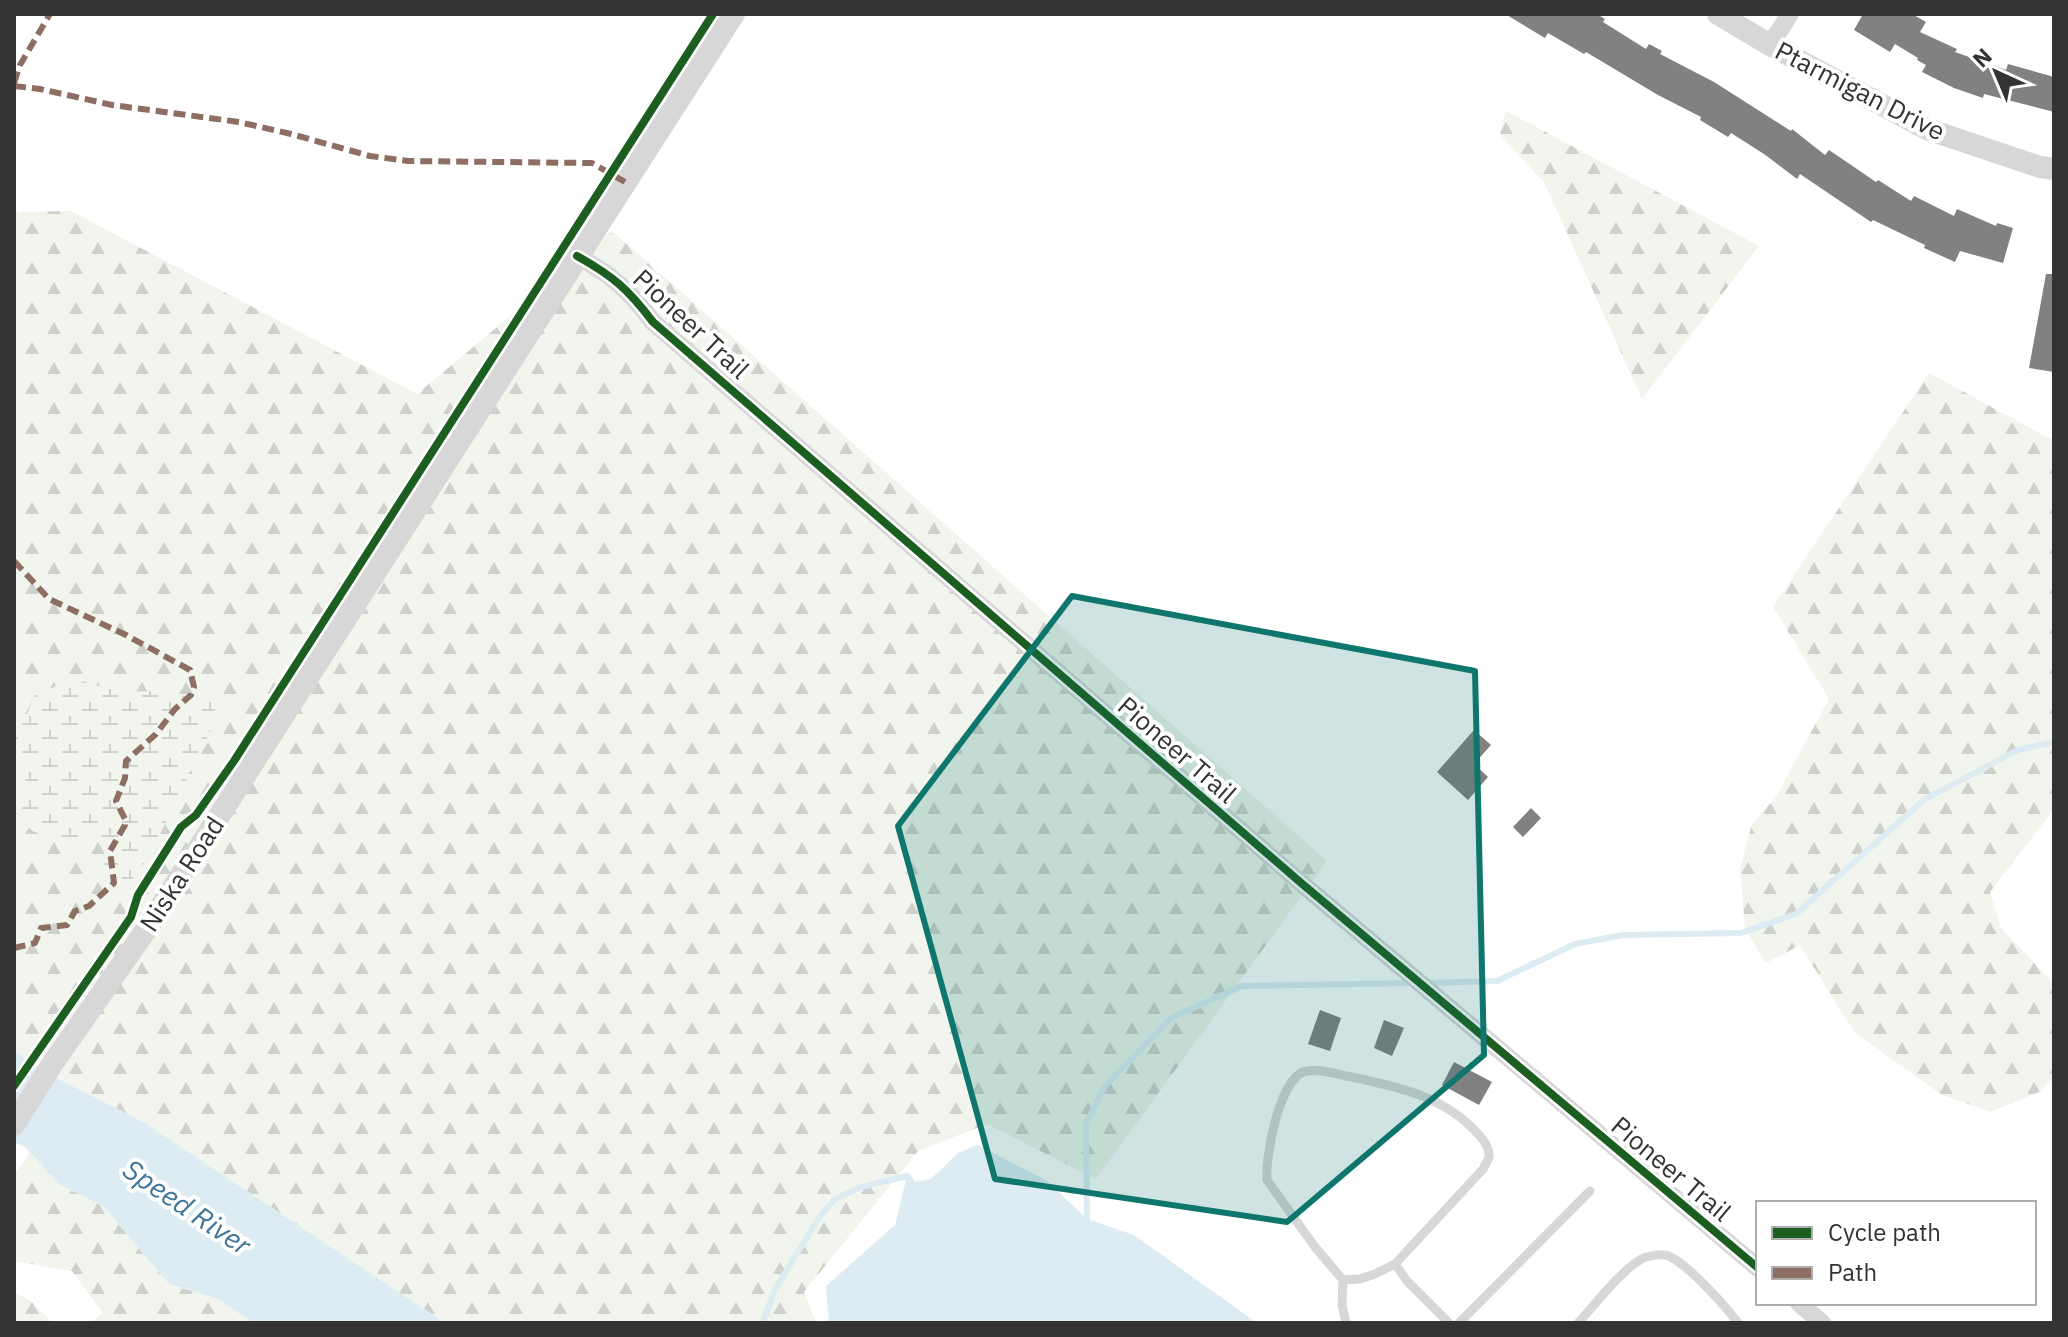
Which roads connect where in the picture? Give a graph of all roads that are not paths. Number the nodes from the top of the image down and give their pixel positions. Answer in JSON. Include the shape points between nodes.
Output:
{"nodes":[{"id":1,"x":734,"y":14,"type":"edge"},
{"id":2,"x":1718,"y":14,"type":"edge"},
{"id":3,"x":1790,"y":14,"type":"edge"},
{"id":4,"x":1770,"y":45,"type":"junction"},
{"id":5,"x":2054,"y":169,"type":"edge"},
{"id":6,"x":577,"y":256,"type":"junction"},
{"id":7,"x":14,"y":1125,"type":"edge"},
{"id":8,"x":1590,"y":1191,"type":"dead end"},
{"id":9,"x":1395,"y":1264,"type":"junction"},
{"id":10,"x":1756,"y":1266,"type":"edge"},
{"id":11,"x":1343,"y":1280,"type":"junction"},
{"id":12,"x":1801,"y":1305,"type":"edge"},
{"id":13,"x":1346,"y":1323,"type":"edge"},
{"id":14,"x":1449,"y":1323,"type":"edge"},
{"id":15,"x":1459,"y":1323,"type":"edge"},
{"id":16,"x":1578,"y":1323,"type":"edge"},
{"id":17,"x":1738,"y":1323,"type":"edge"},
{"id":18,"x":1822,"y":1323,"type":"edge"}],
"edges":[{"from":1,"to":6,"type":"street","name":"Niska Road"},
{"from":2,"to":4,"type":"street","name":"Ptarmigan Drive"},
{"from":3,"to":4,"type":"street"},
{"from":4,"to":5,"type":"street","name":"Ptarmigan Drive","via":[[1927,129]]},
{"from":6,"to":7,"type":"street","name":"Niska Road","via":[[155,917]]},
{"from":6,"to":10,"type":"street","name":"Pioneer Trail","via":[[630,293],[653,322],[1264,851]]},
{"from":8,"to":15,"type":"lane"},
{"from":9,"to":11,"type":"lane","via":[[1360,1279]]},
{"from":9,"to":11,"type":"lane","via":[[1484,1168],[1486,1142],[1457,1115],[1420,1095],[1308,1071],[1299,1074],[1283,1097],[1271,1134],[1267,1180]]},
{"from":9,"to":14,"type":"lane"},
{"from":11,"to":13,"type":"lane"},
{"from":12,"to":18,"type":"street"},
{"from":16,"to":17,"type":"lane","via":[[1634,1264],[1647,1256],[1665,1255],[1724,1303]]}]}
